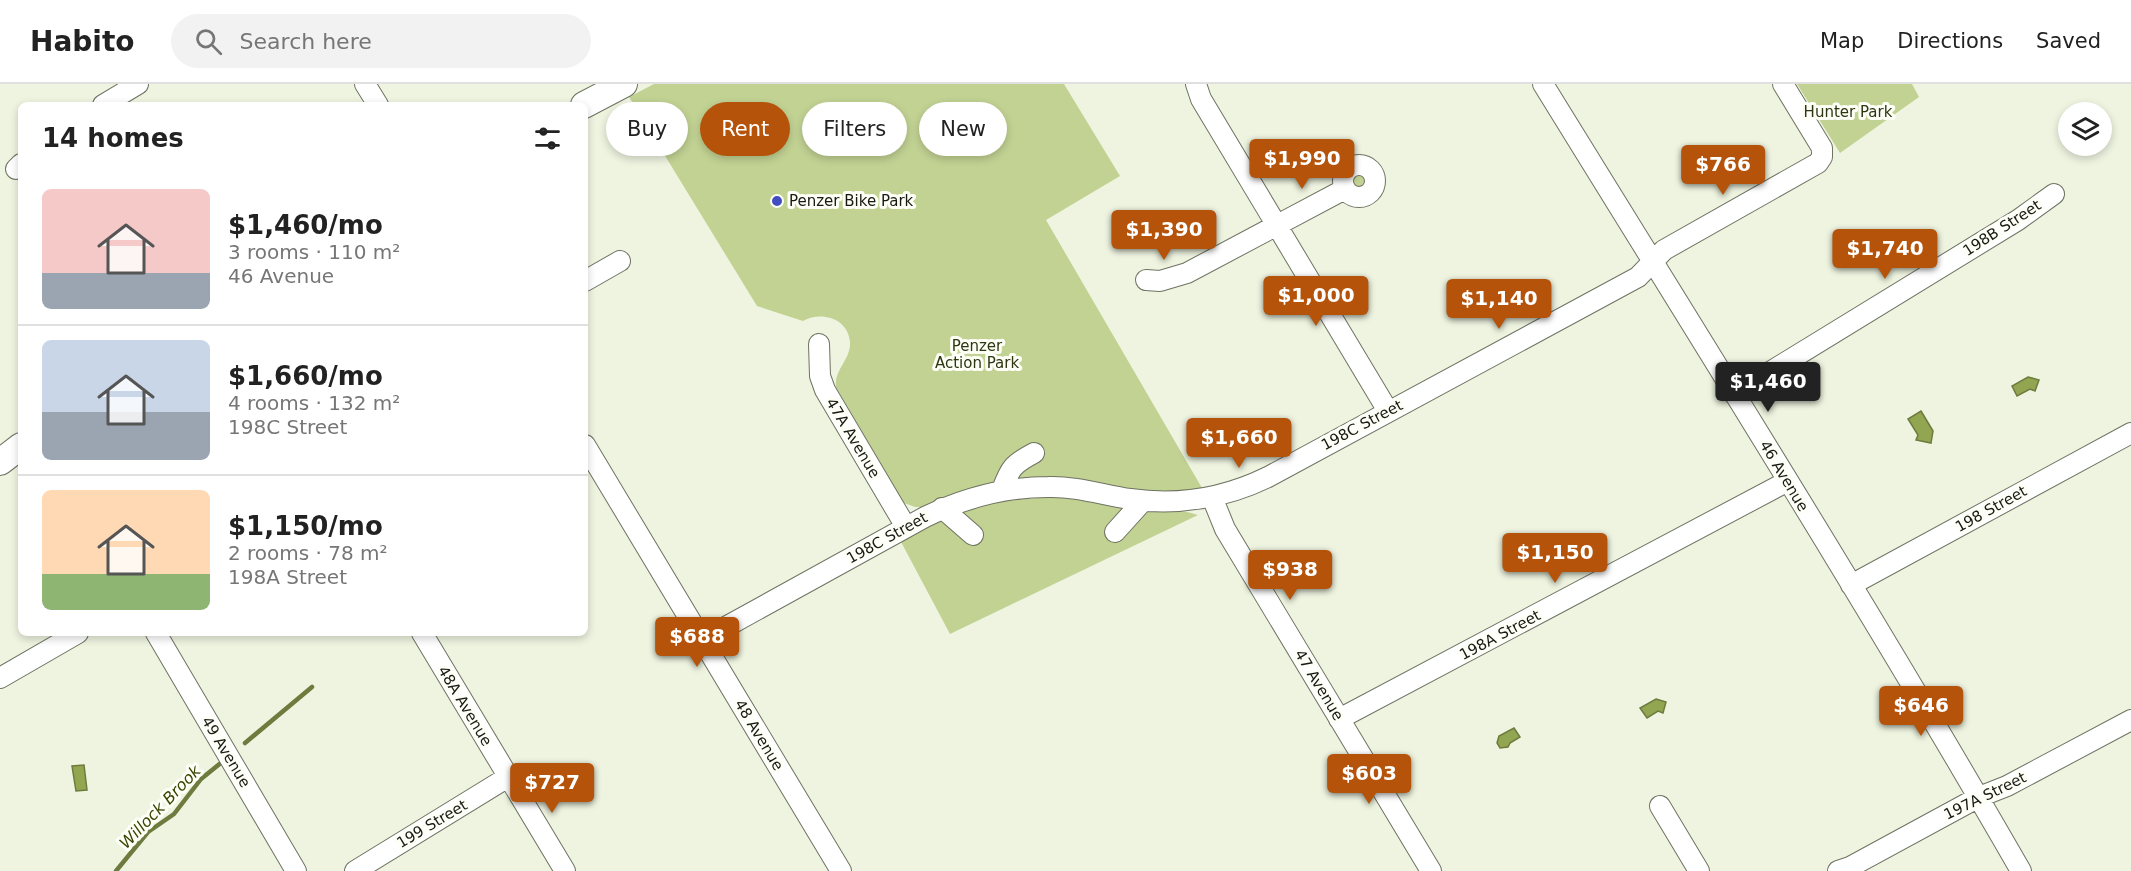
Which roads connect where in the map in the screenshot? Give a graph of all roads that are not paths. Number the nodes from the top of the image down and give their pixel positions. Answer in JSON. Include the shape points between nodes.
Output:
{"nodes":[{"id":1,"x":138,"y":84,"type":"edge"},
{"id":2,"x":365,"y":84,"type":"edge"},
{"id":3,"x":624,"y":84,"type":"edge"},
{"id":4,"x":1196,"y":84,"type":"edge"},
{"id":5,"x":1544,"y":84,"type":"edge"},
{"id":6,"x":1783,"y":84,"type":"edge"},
{"id":7,"x":108,"y":102,"type":"edge"},
{"id":8,"x":376,"y":102,"type":"edge"},
{"id":9,"x":588,"y":103,"type":"edge"},
{"id":10,"x":1346,"y":189,"type":"dead end"},
{"id":11,"x":2054,"y":194,"type":"dead end"},
{"id":12,"x":1276,"y":224,"type":"junction"},
{"id":13,"x":1652,"y":260,"type":"junction"},
{"id":14,"x":620,"y":261,"type":"dead end"},
{"id":15,"x":588,"y":278,"type":"edge"},
{"id":16,"x":1146,"y":280,"type":"dead end"},
{"id":17,"x":819,"y":344,"type":"dead end"},
{"id":18,"x":1734,"y":394,"type":"junction"},
{"id":19,"x":1388,"y":411,"type":"junction"},
{"id":20,"x":2131,"y":433,"type":"edge"},
{"id":21,"x":18,"y":440,"type":"edge"},
{"id":22,"x":0,"y":448,"type":"edge"},
{"id":23,"x":18,"y":448,"type":"edge"},
{"id":24,"x":588,"y":450,"type":"edge"},
{"id":25,"x":1034,"y":453,"type":"dead end"},
{"id":26,"x":0,"y":462,"type":"edge"},
{"id":27,"x":1788,"y":481,"type":"junction"},
{"id":28,"x":1002,"y":490,"type":"junction"},
{"id":29,"x":1212,"y":497,"type":"junction"},
{"id":30,"x":1143,"y":501,"type":"junction"},
{"id":31,"x":942,"y":508,"type":"junction"},
{"id":32,"x":906,"y":527,"type":"junction"},
{"id":33,"x":1115,"y":532,"type":"dead end"},
{"id":34,"x":973,"y":535,"type":"dead end"},
{"id":35,"x":1851,"y":585,"type":"junction"},
{"id":36,"x":73,"y":636,"type":"edge"},
{"id":37,"x":158,"y":636,"type":"edge"},
{"id":38,"x":424,"y":636,"type":"edge"},
{"id":39,"x":702,"y":640,"type":"junction"},
{"id":40,"x":0,"y":678,"type":"edge"},
{"id":41,"x":1339,"y":720,"type":"junction"},
{"id":42,"x":2131,"y":720,"type":"edge"},
{"id":43,"x":508,"y":777,"type":"junction"},
{"id":44,"x":1979,"y":797,"type":"junction"},
{"id":45,"x":1660,"y":806,"type":"dead end"},
{"id":46,"x":296,"y":871,"type":"edge"},
{"id":47,"x":355,"y":871,"type":"edge"},
{"id":48,"x":565,"y":871,"type":"edge"},
{"id":49,"x":841,"y":871,"type":"edge"},
{"id":50,"x":1431,"y":871,"type":"edge"},
{"id":51,"x":1699,"y":871,"type":"edge"},
{"id":52,"x":1838,"y":871,"type":"edge"},
{"id":53,"x":2021,"y":871,"type":"edge"}],
"edges":[{"from":1,"to":7,"type":"street"},
{"from":2,"to":8,"type":"street"},
{"from":3,"to":9,"type":"main road"},
{"from":4,"to":12,"type":"street","via":[[1201,99]]},
{"from":5,"to":13,"type":"street","name":"46 Avenue"},
{"from":6,"to":13,"type":"street","name":"198C Street","via":[[1822,148],[1822,158]]},
{"from":10,"to":12,"type":"street"},
{"from":11,"to":18,"type":"street","name":"198B Street"},
{"from":12,"to":16,"type":"street","via":[[1187,273],[1160,281]]},
{"from":12,"to":19,"type":"street"},
{"from":13,"to":18,"type":"street","name":"46 Avenue"},
{"from":13,"to":19,"type":"street","name":"198C Street","via":[[1638,277]]},
{"from":14,"to":15,"type":"street"},
{"from":17,"to":32,"type":"street","name":"47A Avenue","via":[[820,376],[825,390]]},
{"from":18,"to":27,"type":"street","name":"46 Avenue"},
{"from":19,"to":29,"type":"street","name":"198C Street","via":[[1260,481]]},
{"from":20,"to":35,"type":"street","name":"198 Street"},
{"from":21,"to":22,"type":"main road"},
{"from":23,"to":26,"type":"main road"},
{"from":24,"to":39,"type":"street","name":"48 Avenue"},
{"from":25,"to":28,"type":"street","via":[[1009,471]]},
{"from":27,"to":35,"type":"street","name":"46 Avenue"},
{"from":27,"to":41,"type":"street","name":"198A Street"},
{"from":28,"to":30,"type":"street","name":"198C Street","via":[[1050,487]]},
{"from":28,"to":31,"type":"street","name":"198C Street"},
{"from":29,"to":30,"type":"street","name":"198C Street"},
{"from":29,"to":41,"type":"street","name":"47 Avenue","via":[[1225,529]]},
{"from":30,"to":33,"type":"street"},
{"from":31,"to":32,"type":"street","name":"198C Street"},
{"from":31,"to":34,"type":"street"},
{"from":32,"to":39,"type":"street","name":"198C Street"},
{"from":35,"to":44,"type":"street","name":"46 Avenue"},
{"from":36,"to":40,"type":"street"},
{"from":37,"to":46,"type":"street","name":"49 Avenue"},
{"from":38,"to":43,"type":"street","name":"48A Avenue"},
{"from":39,"to":49,"type":"street","name":"48 Avenue"},
{"from":41,"to":50,"type":"street","name":"47 Avenue"},
{"from":42,"to":44,"type":"street","name":"197A Street"},
{"from":43,"to":47,"type":"street","name":"199 Street"},
{"from":43,"to":48,"type":"street","name":"48A Avenue"},
{"from":44,"to":52,"type":"street","name":"197A Street"},
{"from":44,"to":53,"type":"street","name":"46 Avenue"},
{"from":45,"to":51,"type":"street"}]}
